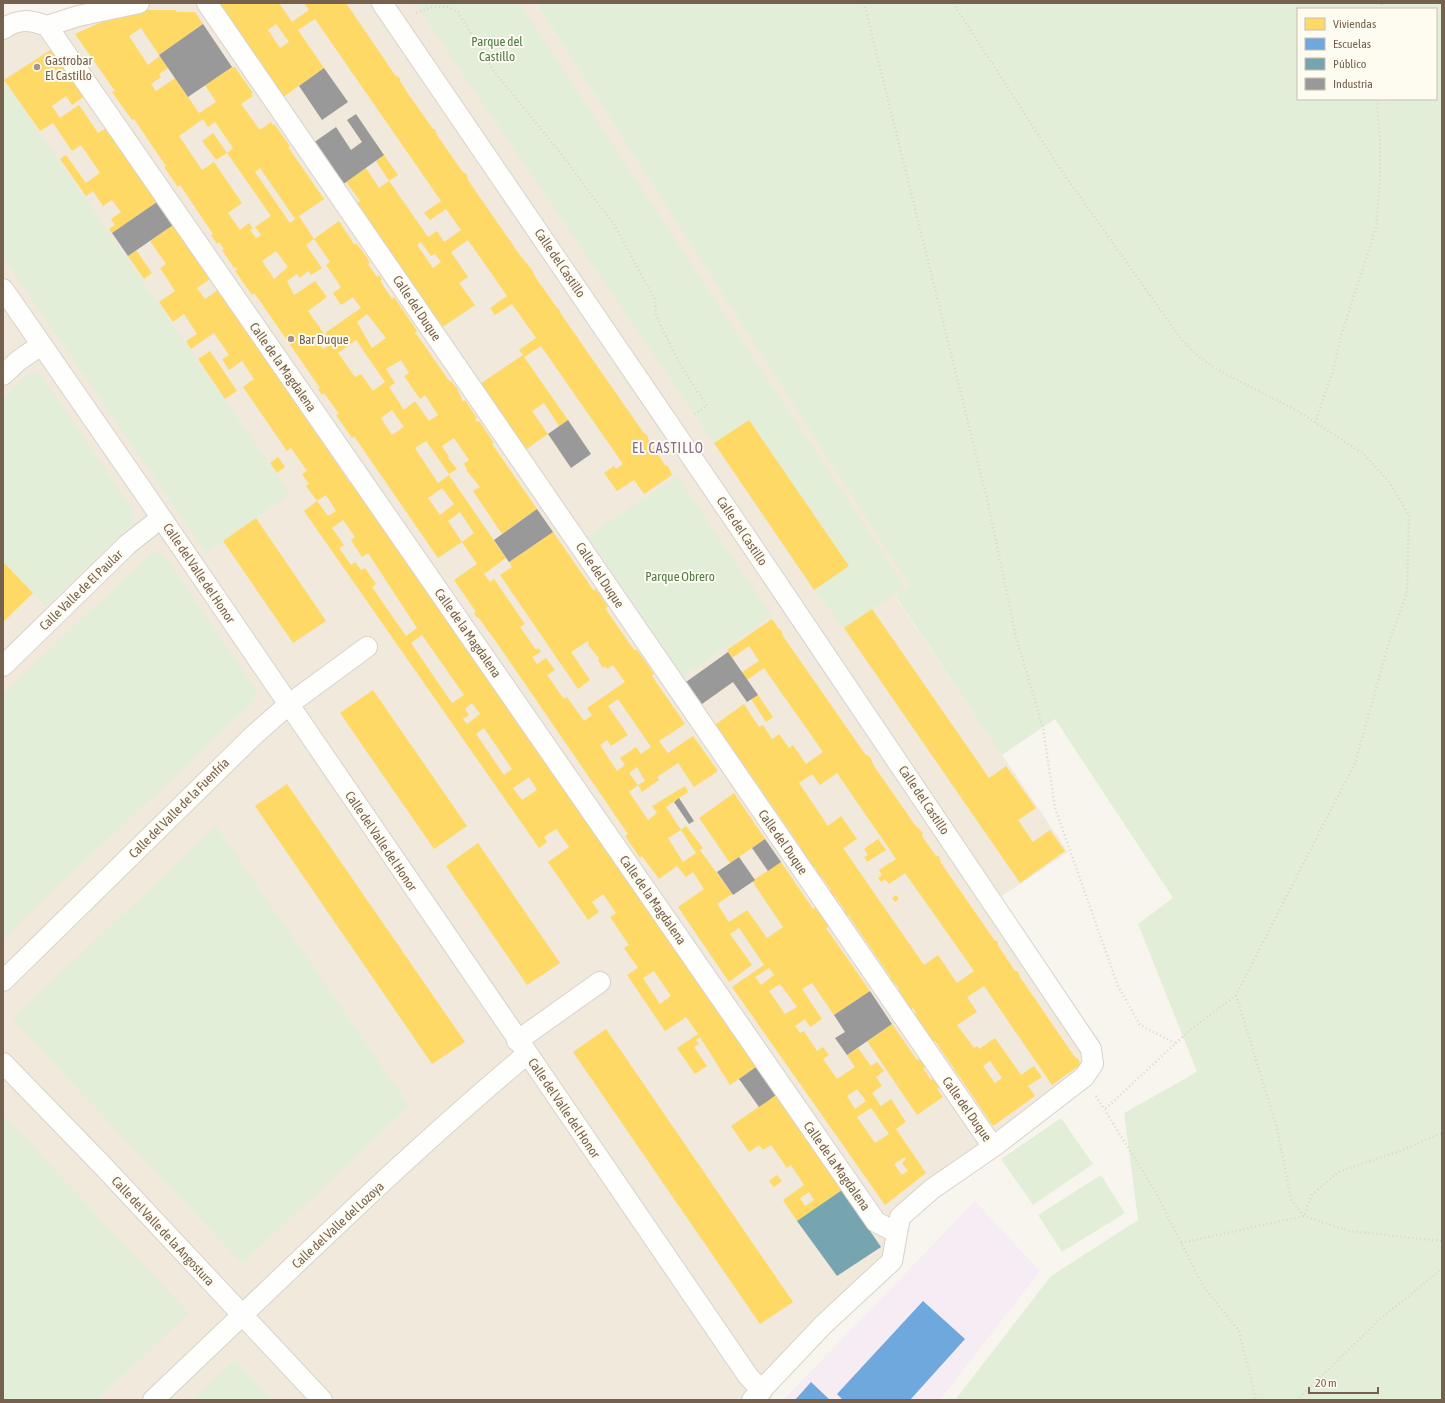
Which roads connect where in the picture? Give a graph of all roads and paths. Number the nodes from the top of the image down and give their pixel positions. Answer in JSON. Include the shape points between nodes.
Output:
{"nodes":[{"id":1,"x":139,"y":3,"type":"edge"},
{"id":2,"x":208,"y":3,"type":"edge"},
{"id":3,"x":382,"y":3,"type":"edge"},
{"id":4,"x":864,"y":3,"type":"edge"},
{"id":5,"x":953,"y":3,"type":"edge"},
{"id":6,"x":416,"y":13,"type":"dead end"},
{"id":7,"x":47,"y":26,"type":"junction"},
{"id":8,"x":3,"y":29,"type":"edge"},
{"id":9,"x":1377,"y":100,"type":"edge"},
{"id":10,"x":3,"y":289,"type":"edge"},
{"id":11,"x":41,"y":344,"type":"junction"},
{"id":12,"x":3,"y":375,"type":"edge"},
{"id":13,"x":694,"y":414,"type":"dead end"},
{"id":14,"x":1315,"y":423,"type":"junction"},
{"id":15,"x":161,"y":518,"type":"junction"},
{"id":16,"x":367,"y":647,"type":"dead end"},
{"id":17,"x":3,"y":666,"type":"edge"},
{"id":18,"x":288,"y":705,"type":"junction"},
{"id":19,"x":3,"y":981,"type":"edge"},
{"id":20,"x":600,"y":982,"type":"dead end"},
{"id":21,"x":1236,"y":995,"type":"junction"},
{"id":22,"x":1176,"y":1043,"type":"junction"},
{"id":23,"x":522,"y":1047,"type":"junction"},
{"id":24,"x":3,"y":1063,"type":"edge"},
{"id":25,"x":1088,"y":1071,"type":"junction"},
{"id":26,"x":1104,"y":1110,"type":"junction"},
{"id":27,"x":1442,"y":1133,"type":"edge"},
{"id":28,"x":993,"y":1147,"type":"junction"},
{"id":29,"x":1304,"y":1216,"type":"junction"},
{"id":30,"x":896,"y":1232,"type":"junction"},
{"id":31,"x":1442,"y":1241,"type":"edge"},
{"id":32,"x":1181,"y":1244,"type":"junction"},
{"id":33,"x":1442,"y":1269,"type":"edge"},
{"id":34,"x":243,"y":1315,"type":"junction"},
{"id":35,"x":757,"y":1395,"type":"edge"},
{"id":36,"x":153,"y":1400,"type":"edge"},
{"id":37,"x":322,"y":1400,"type":"edge"},
{"id":38,"x":1256,"y":1400,"type":"edge"},
{"id":39,"x":1297,"y":1400,"type":"edge"}],
"edges":[{"from":1,"to":7,"type":"street","via":[[78,16]]},
{"from":2,"to":28,"type":"street","name":"Calle del Duque"},
{"from":3,"to":25,"type":"street","name":"Calle del Castillo","via":[[1091,1049]]},
{"from":4,"to":22,"type":"path","via":[[988,503],[1016,637],[1043,728],[1055,808],[1118,986],[1140,1025]]},
{"from":5,"to":14,"type":"path","via":[[1059,167],[1181,339],[1200,358],[1224,374]]},
{"from":6,"to":13,"type":"path","via":[[433,7],[447,7],[458,12],[493,70],[614,224],[655,300],[656,315],[679,363],[707,406]]},
{"from":7,"to":8,"type":"street","via":[[31,20],[10,24]]},
{"from":7,"to":30,"type":"street","name":"Calle de la Magdalena","via":[[876,1222]]},
{"from":9,"to":14,"type":"path","via":[[1380,178],[1376,228]]},
{"from":10,"to":11,"type":"street","name":"Calle del Valle del Honor"},
{"from":11,"to":12,"type":"street"},
{"from":11,"to":15,"type":"street","name":"Calle del Valle del Honor"},
{"from":14,"to":21,"type":"path","via":[[1364,454],[1389,482],[1409,515],[1407,593],[1389,642],[1355,763]]},
{"from":15,"to":17,"type":"street","name":"Calle Valle de El Paular","via":[[128,544]]},
{"from":15,"to":18,"type":"street","name":"Calle del Valle del Honor"},
{"from":16,"to":18,"type":"street","name":"Calle del Valle de la Fuenfría"},
{"from":18,"to":19,"type":"street","name":"Calle del Valle de la Fuenfría","via":[[254,735]]},
{"from":18,"to":23,"type":"street","name":"Calle del Valle del Honor"},
{"from":20,"to":23,"type":"street","name":"Calle del Valle del Lozoya"},
{"from":21,"to":22,"type":"path"},
{"from":21,"to":29,"type":"path","via":[[1277,1128],[1291,1199]]},
{"from":22,"to":26,"type":"path"},
{"from":23,"to":34,"type":"street","name":"Calle del Valle del Lozoya","via":[[474,1100]]},
{"from":23,"to":35,"type":"street","name":"Calle del Valle del Honor","via":[[748,1376]]},
{"from":24,"to":34,"type":"street","name":"Calle del Valle de la Angostura"},
{"from":25,"to":26,"type":"path"},
{"from":25,"to":28,"type":"street"},
{"from":26,"to":32,"type":"path","via":[[1155,1191]]},
{"from":27,"to":29,"type":"path","via":[[1400,1151],[1338,1172],[1312,1195]]},
{"from":28,"to":30,"type":"street","via":[[932,1189],[900,1217]]},
{"from":29,"to":31,"type":"path","via":[[1349,1230]]},
{"from":29,"to":32,"type":"path"},
{"from":30,"to":35,"type":"street","via":[[892,1261],[823,1326]]},
{"from":32,"to":38,"type":"path","via":[[1203,1286],[1239,1330]]},
{"from":33,"to":39,"type":"path","via":[[1380,1319]]},
{"from":34,"to":36,"type":"street","name":"Calle del Valle del Lozoya"},
{"from":34,"to":37,"type":"street","name":"Calle del Valle de la Angostura"}]}
